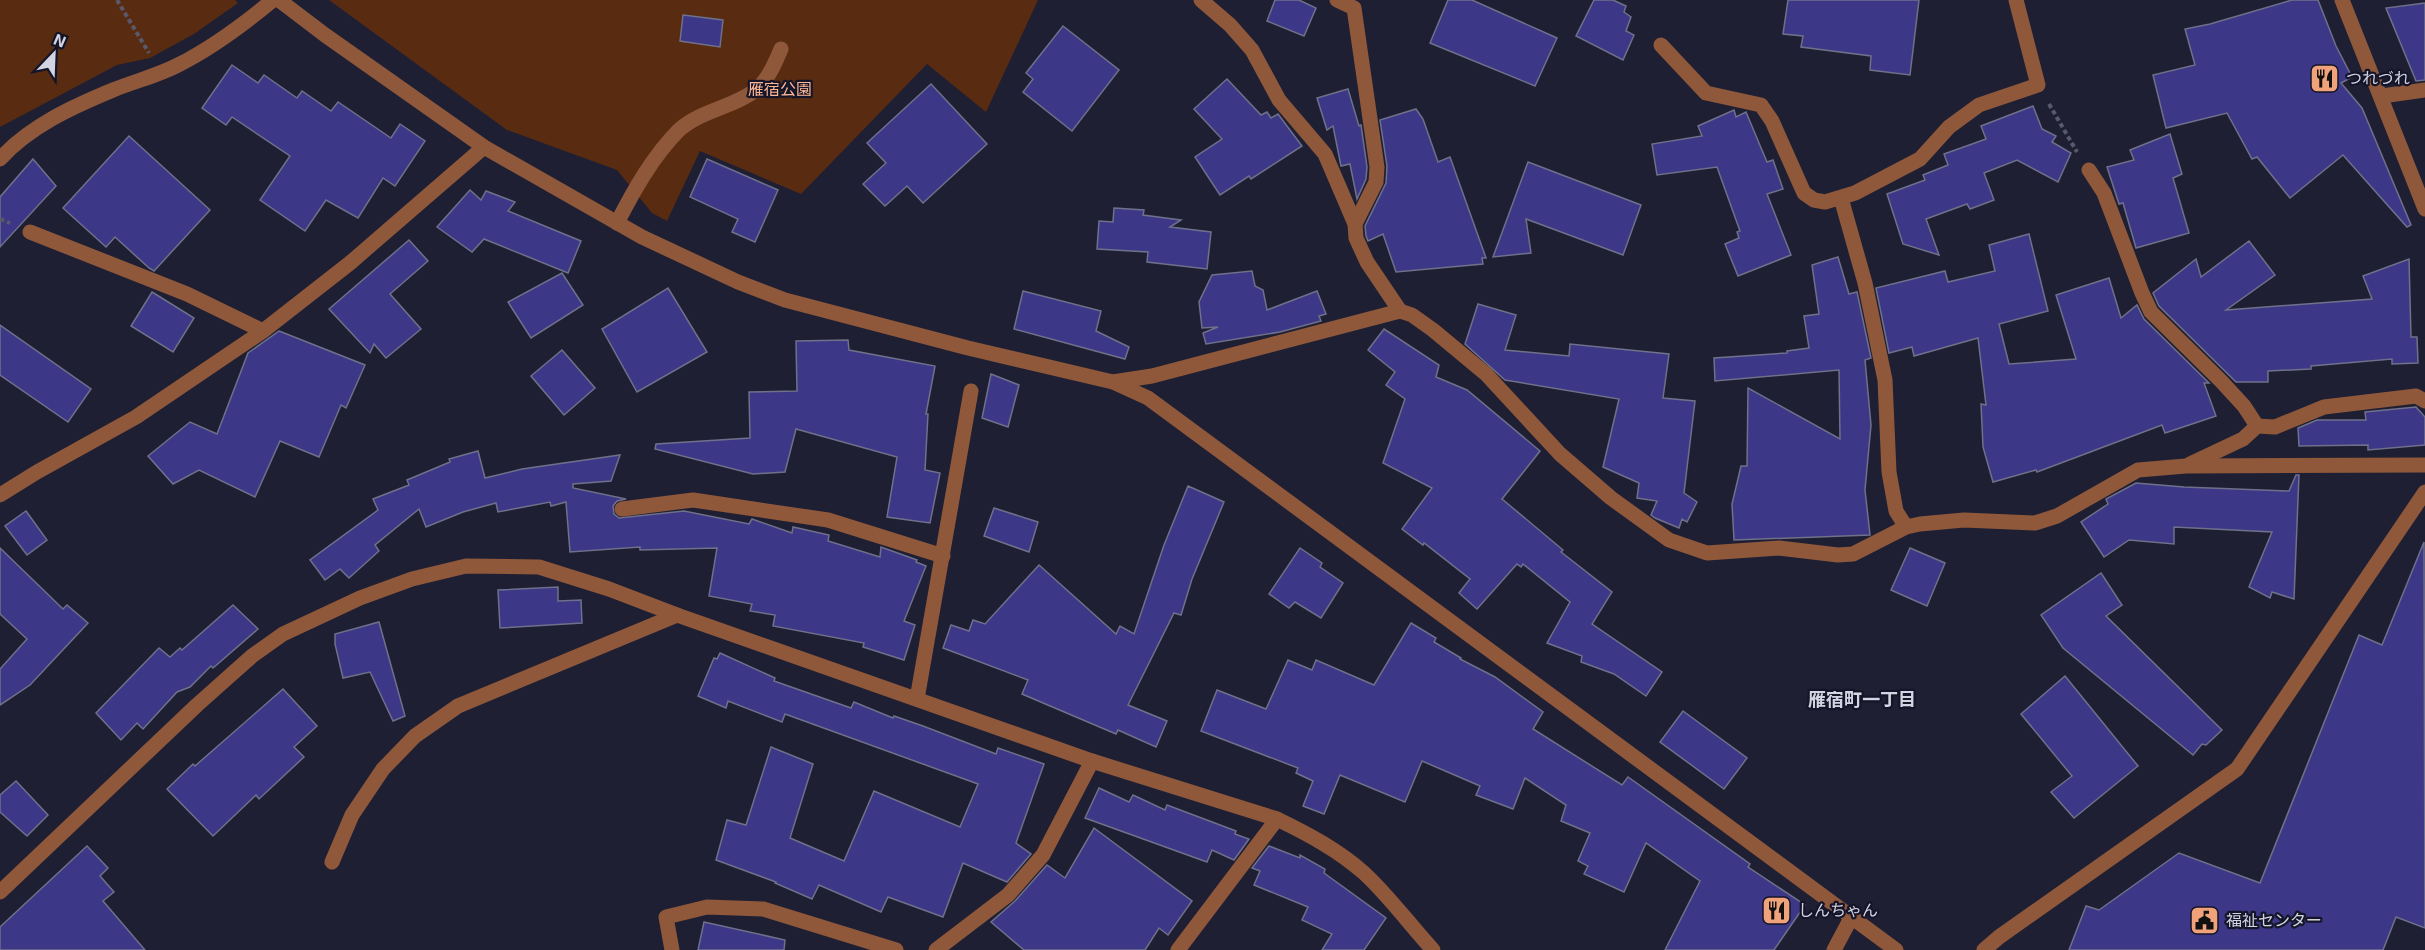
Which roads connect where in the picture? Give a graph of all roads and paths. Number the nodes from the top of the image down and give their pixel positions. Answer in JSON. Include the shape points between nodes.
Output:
{"nodes":[{"id":1,"x":117,"y":0,"type":"edge"},
{"id":2,"x":273,"y":0,"type":"edge"},
{"id":3,"x":279,"y":0,"type":"edge"},
{"id":4,"x":1201,"y":0,"type":"edge"},
{"id":5,"x":1337,"y":0,"type":"edge"},
{"id":6,"x":2016,"y":0,"type":"edge"},
{"id":7,"x":2342,"y":0,"type":"edge"},
{"id":8,"x":1660,"y":45,"type":"dead end"},
{"id":9,"x":781,"y":49,"type":"dead end"},
{"id":10,"x":162,"y":73,"type":"junction"},
{"id":11,"x":2038,"y":85,"type":"junction"},
{"id":12,"x":2425,"y":90,"type":"edge"},
{"id":13,"x":2382,"y":96,"type":"junction"},
{"id":14,"x":484,"y":147,"type":"junction"},
{"id":15,"x":0,"y":159,"type":"edge"},
{"id":16,"x":2089,"y":170,"type":"joint"},
{"id":17,"x":1841,"y":198,"type":"junction"},
{"id":18,"x":2424,"y":201,"type":"edge"},
{"id":19,"x":617,"y":223,"type":"junction"},
{"id":20,"x":1355,"y":224,"type":"junction"},
{"id":21,"x":30,"y":232,"type":"dead end"},
{"id":22,"x":1400,"y":311,"type":"junction"},
{"id":23,"x":263,"y":331,"type":"junction"},
{"id":24,"x":1113,"y":382,"type":"junction"},
{"id":25,"x":971,"y":392,"type":"dead end"},
{"id":26,"x":2425,"y":400,"type":"edge"},
{"id":27,"x":2257,"y":426,"type":"junction"},
{"id":28,"x":2425,"y":465,"type":"edge"},
{"id":29,"x":2186,"y":466,"type":"junction"},
{"id":30,"x":2425,"y":492,"type":"edge"},
{"id":31,"x":0,"y":495,"type":"edge"},
{"id":32,"x":622,"y":509,"type":"dead end"},
{"id":33,"x":1906,"y":527,"type":"junction"},
{"id":34,"x":943,"y":556,"type":"junction"},
{"id":35,"x":677,"y":615,"type":"junction"},
{"id":36,"x":917,"y":699,"type":"junction"},
{"id":37,"x":1092,"y":761,"type":"junction"},
{"id":38,"x":1277,"y":819,"type":"junction"},
{"id":39,"x":332,"y":862,"type":"dead end"},
{"id":40,"x":0,"y":892,"type":"edge"},
{"id":41,"x":1851,"y":918,"type":"junction"},
{"id":42,"x":672,"y":950,"type":"edge"},
{"id":43,"x":896,"y":950,"type":"edge"},
{"id":44,"x":936,"y":950,"type":"edge"},
{"id":45,"x":1178,"y":950,"type":"edge"},
{"id":46,"x":1432,"y":950,"type":"edge"},
{"id":47,"x":1834,"y":950,"type":"edge"},
{"id":48,"x":1896,"y":950,"type":"edge"},
{"id":49,"x":1984,"y":950,"type":"edge"}],
"edges":[{"from":1,"to":10,"type":"path"},
{"from":2,"to":10,"type":"street","via":[[224,37]]},
{"from":3,"to":14,"type":"street"},
{"from":4,"to":20,"type":"street","via":[[1252,50],[1279,100],[1325,154]]},
{"from":5,"to":20,"type":"street","via":[[1354,8],[1377,166],[1376,182]]},
{"from":6,"to":11,"type":"street"},
{"from":7,"to":13,"type":"street"},
{"from":8,"to":17,"type":"street","via":[[1706,93],[1761,105],[1772,120],[1804,193],[1825,202]]},
{"from":9,"to":19,"type":"street","via":[[773,69],[757,89],[680,129],[651,165]]},
{"from":10,"to":15,"type":"street","via":[[50,118]]},
{"from":11,"to":16,"type":"path"},
{"from":11,"to":17,"type":"street","via":[[1979,105],[1949,127],[1920,159]]},
{"from":12,"to":13,"type":"street"},
{"from":13,"to":18,"type":"street"},
{"from":14,"to":19,"type":"street"},
{"from":14,"to":23,"type":"street","via":[[350,263]]},
{"from":16,"to":27,"type":"street","via":[[2104,193],[2151,312],[2221,381]]},
{"from":17,"to":33,"type":"street","via":[[1865,283],[1885,380],[1889,472],[1896,511]]},
{"from":19,"to":24,"type":"street","via":[[738,282],[785,300]]},
{"from":20,"to":22,"type":"street","via":[[1356,238],[1367,262]]},
{"from":21,"to":23,"type":"street","via":[[188,294]]},
{"from":22,"to":24,"type":"street","via":[[1152,376]]},
{"from":22,"to":33,"type":"street","via":[[1426,325],[1486,374],[1560,454],[1669,540],[1707,553],[1779,548],[1838,555],[1853,554]]},
{"from":23,"to":31,"type":"street","via":[[136,417]]},
{"from":24,"to":41,"type":"street","via":[[1148,398]]},
{"from":25,"to":34,"type":"street"},
{"from":26,"to":27,"type":"street","via":[[2416,396],[2324,407],[2275,427]]},
{"from":27,"to":29,"type":"street","via":[[2243,440]]},
{"from":28,"to":29,"type":"street"},
{"from":29,"to":33,"type":"street","via":[[2138,470],[2057,516],[2035,523],[1964,520]]},
{"from":30,"to":49,"type":"street","via":[[2237,769]]},
{"from":32,"to":34,"type":"street","via":[[693,500],[828,520]]},
{"from":34,"to":36,"type":"street"},
{"from":35,"to":36,"type":"street"},
{"from":35,"to":39,"type":"street","via":[[458,706],[416,736],[376,778],[352,815]]},
{"from":35,"to":40,"type":"street","via":[[538,567],[466,566],[412,579],[360,598],[283,634],[252,656]]},
{"from":36,"to":37,"type":"street"},
{"from":37,"to":38,"type":"street"},
{"from":37,"to":44,"type":"street","via":[[1043,855],[1008,895]]},
{"from":38,"to":45,"type":"street"},
{"from":38,"to":46,"type":"street","via":[[1336,852],[1365,874]]},
{"from":41,"to":47,"type":"street"},
{"from":41,"to":48,"type":"street"},
{"from":42,"to":43,"type":"street","via":[[666,917],[707,907],[763,909]]}]}
